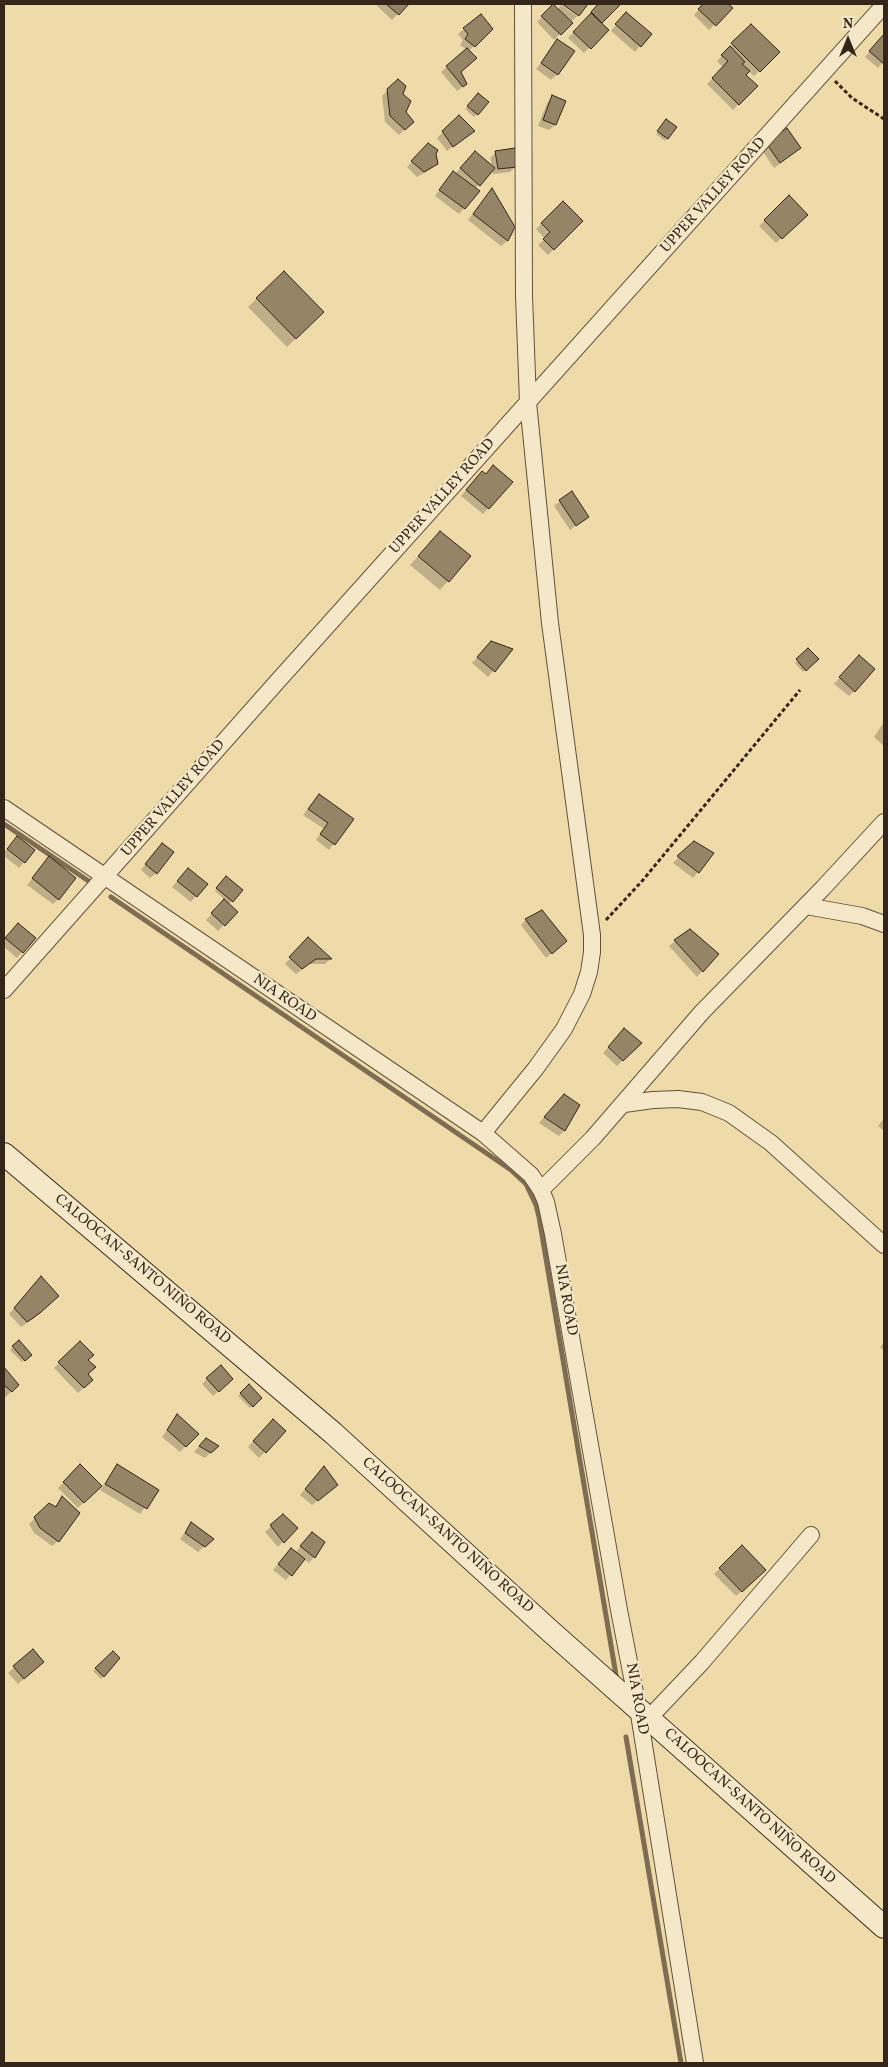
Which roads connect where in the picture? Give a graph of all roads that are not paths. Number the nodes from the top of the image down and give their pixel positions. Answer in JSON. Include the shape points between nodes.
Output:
{"nodes":[{"id":1,"x":523,"y":4,"type":"edge"},
{"id":2,"x":884,"y":5,"type":"edge"},
{"id":3,"x":528,"y":402,"type":"junction"},
{"id":4,"x":4,"y":808,"type":"edge"},
{"id":5,"x":884,"y":822,"type":"edge"},
{"id":6,"x":105,"y":877,"type":"junction"},
{"id":7,"x":806,"y":906,"type":"junction"},
{"id":8,"x":884,"y":924,"type":"edge"},
{"id":9,"x":4,"y":990,"type":"edge"},
{"id":10,"x":624,"y":1104,"type":"junction"},
{"id":11,"x":483,"y":1133,"type":"junction"},
{"id":12,"x":4,"y":1154,"type":"edge"},
{"id":13,"x":541,"y":1190,"type":"junction"},
{"id":14,"x":884,"y":1244,"type":"edge"},
{"id":15,"x":811,"y":1535,"type":"dead end"},
{"id":16,"x":644,"y":1713,"type":"junction"},
{"id":17,"x":884,"y":1926,"type":"edge"},
{"id":18,"x":695,"y":2063,"type":"edge"}],
"edges":[{"from":1,"to":3,"type":"street","via":[[524,296]]},
{"from":2,"to":3,"type":"street","name":"UPPER VALLEY ROAD"},
{"from":3,"to":6,"type":"street","name":"UPPER VALLEY ROAD"},
{"from":3,"to":11,"type":"street","via":[[550,623],[592,935],[589,972],[564,1029]]},
{"from":4,"to":6,"type":"street","name":"NIA ROAD"},
{"from":5,"to":7,"type":"street"},
{"from":6,"to":9,"type":"street","name":"UPPER VALLEY ROAD"},
{"from":6,"to":11,"type":"street","name":"NIA ROAD"},
{"from":7,"to":8,"type":"street","via":[[862,916]]},
{"from":7,"to":10,"type":"street","via":[[702,1012]]},
{"from":10,"to":13,"type":"street"},
{"from":10,"to":14,"type":"street","via":[[678,1099],[702,1102],[729,1113],[771,1143]]},
{"from":11,"to":13,"type":"street","name":"NIA ROAD","via":[[531,1175]]},
{"from":12,"to":16,"type":"street","name":"CALOOCAN-SANTO NIÑO ROAD","via":[[278,1384]]},
{"from":13,"to":16,"type":"street","name":"NIA ROAD","via":[[553,1234],[619,1610]]},
{"from":15,"to":16,"type":"street","via":[[702,1662]]},
{"from":16,"to":17,"type":"street","name":"CALOOCAN-SANTO NIÑO ROAD"},
{"from":16,"to":18,"type":"street","name":"NIA ROAD"}]}
